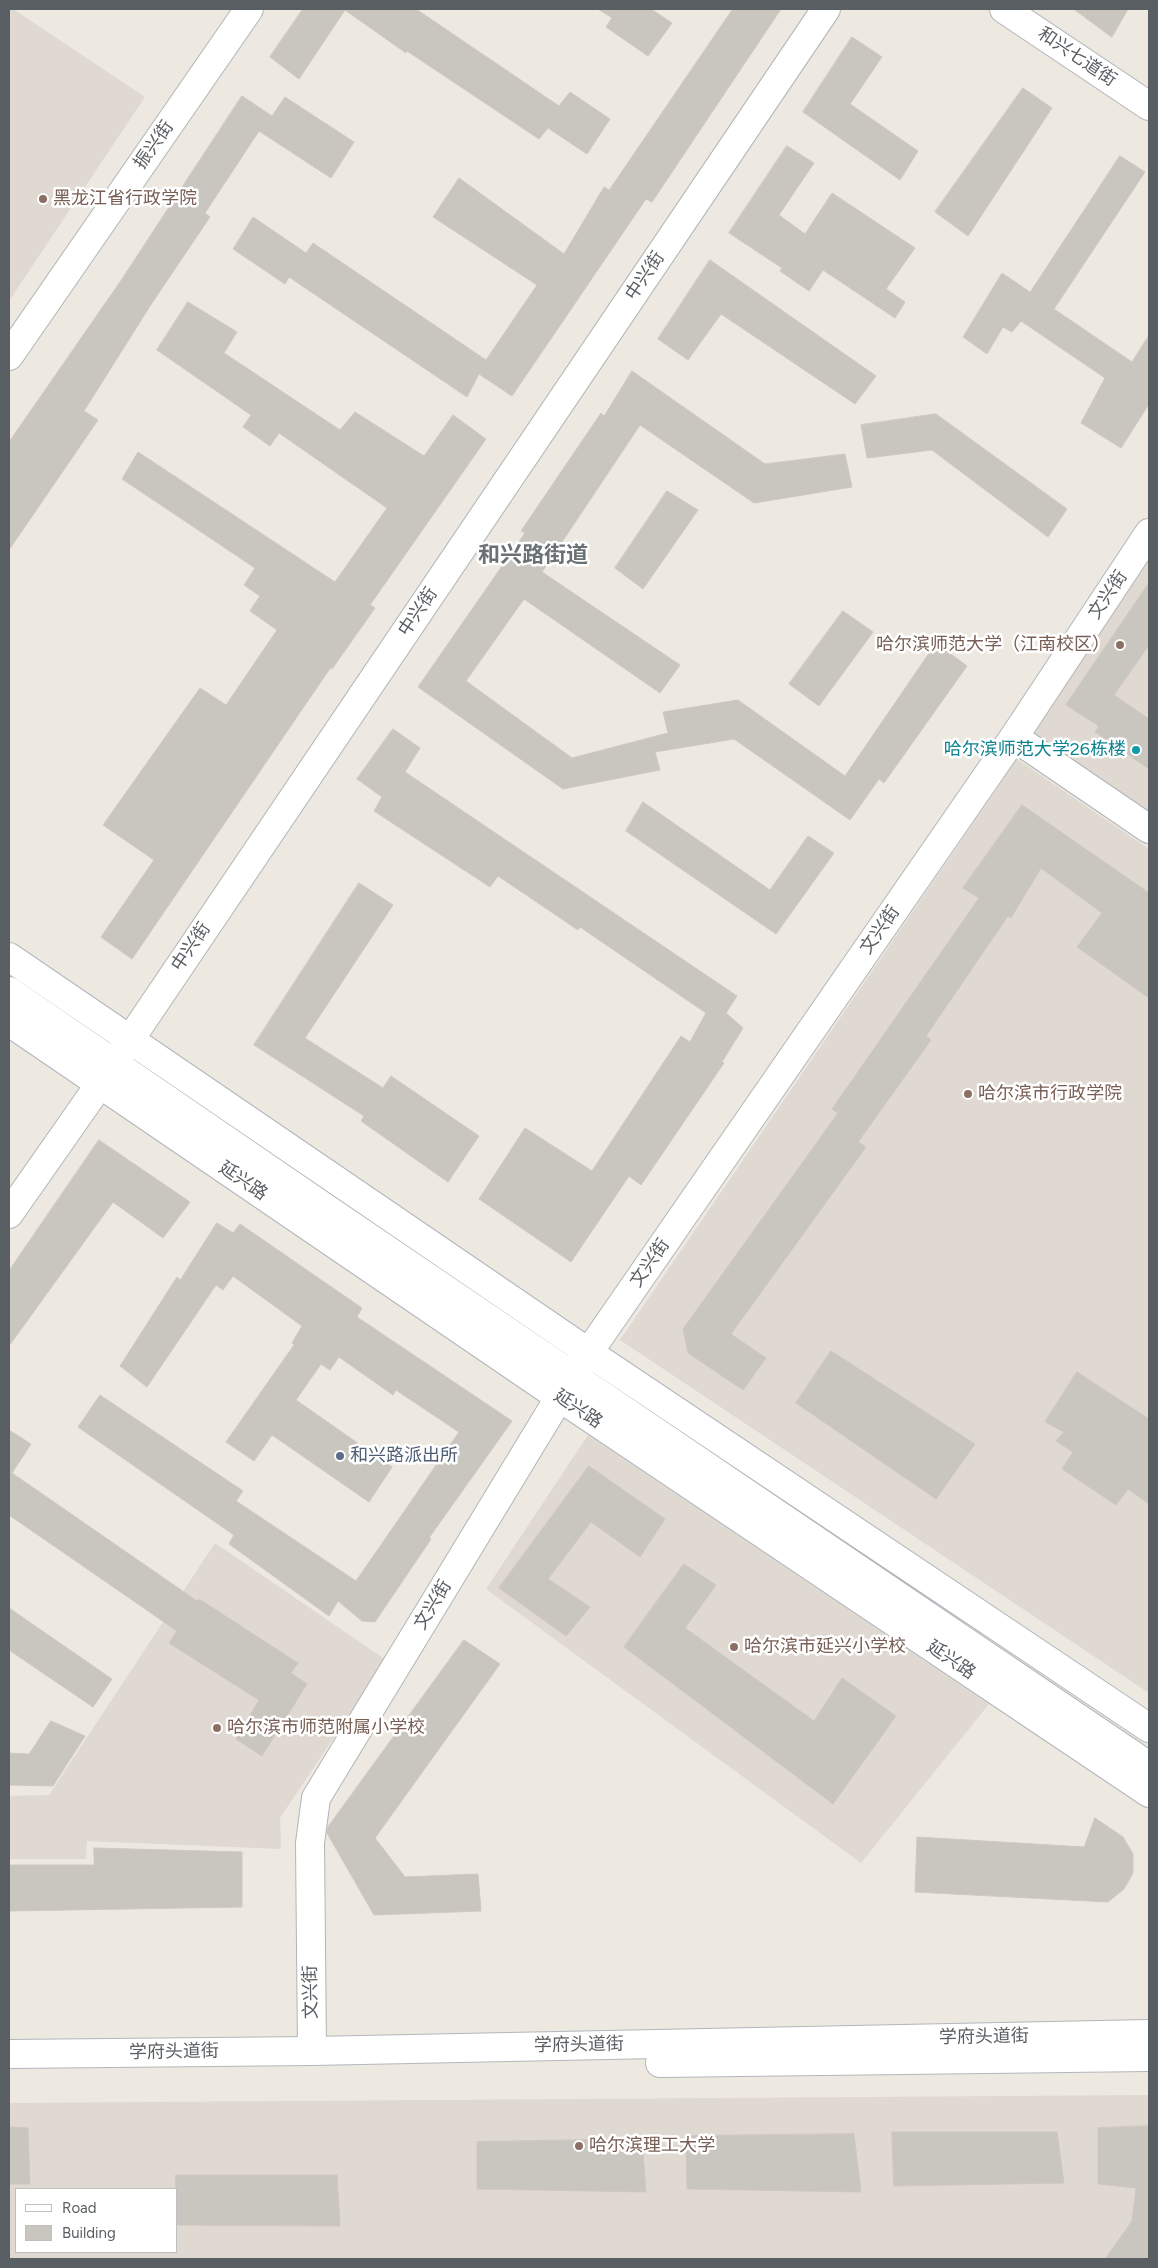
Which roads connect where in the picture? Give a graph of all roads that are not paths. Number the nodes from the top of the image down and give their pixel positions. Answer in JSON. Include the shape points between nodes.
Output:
{"nodes":[{"id":1,"x":249,"y":9,"type":"edge"},
{"id":2,"x":826,"y":9,"type":"edge"},
{"id":3,"x":1004,"y":9,"type":"edge"},
{"id":4,"x":1149,"y":106,"type":"edge"},
{"id":5,"x":9,"y":356,"type":"edge"},
{"id":6,"x":1149,"y":533,"type":"edge"},
{"id":7,"x":1014,"y":736,"type":"junction"},
{"id":8,"x":1149,"y":830,"type":"edge"},
{"id":9,"x":9,"y":957,"type":"edge"},
{"id":10,"x":9,"y":991,"type":"edge"},
{"id":11,"x":9,"y":1022,"type":"edge"},
{"id":12,"x":128,"y":1039,"type":"junction"},
{"id":13,"x":106,"y":1073,"type":"junction"},
{"id":14,"x":9,"y":1214,"type":"edge"},
{"id":15,"x":588,"y":1352,"type":"junction"},
{"id":16,"x":566,"y":1386,"type":"junction"},
{"id":17,"x":1149,"y":1728,"type":"edge"},
{"id":18,"x":1149,"y":1766,"type":"edge"},
{"id":19,"x":1149,"y":1793,"type":"edge"},
{"id":20,"x":1149,"y":2034,"type":"edge"},
{"id":21,"x":312,"y":2051,"type":"junction"},
{"id":22,"x":9,"y":2054,"type":"edge"},
{"id":23,"x":1149,"y":2057,"type":"edge"},
{"id":24,"x":9,"y":2072,"type":"edge"}],
"edges":[{"from":1,"to":5,"type":"main road","name":"振兴街"},
{"from":2,"to":12,"type":"main road","name":"中兴街"},
{"from":3,"to":4,"type":"main road","name":"和兴七道街"},
{"from":6,"to":7,"type":"main road","name":"文兴街"},
{"from":7,"to":8,"type":"main road"},
{"from":7,"to":15,"type":"main road","name":"文兴街"},
{"from":9,"to":12,"type":"main road"},
{"from":10,"to":13,"type":"main road"},
{"from":11,"to":13,"type":"main road","name":"延兴路"},
{"from":12,"to":13,"type":"main road","name":"中兴街"},
{"from":12,"to":15,"type":"main road"},
{"from":13,"to":14,"type":"main road","name":"中兴街"},
{"from":13,"to":16,"type":"main road","name":"延兴路"},
{"from":15,"to":16,"type":"main road","name":"文兴街"},
{"from":15,"to":17,"type":"main road"},
{"from":16,"to":18,"type":"main road"},
{"from":16,"to":19,"type":"main road","name":"延兴路"},
{"from":16,"to":21,"type":"main road","name":"文兴街","via":[[316,1798],[310,1843]]},
{"from":20,"to":21,"type":"main road","name":"学府头道街"},
{"from":21,"to":22,"type":"main road","name":"学府头道街"},
{"from":23,"to":24,"type":"main road","name":"学府头道街"}]}
